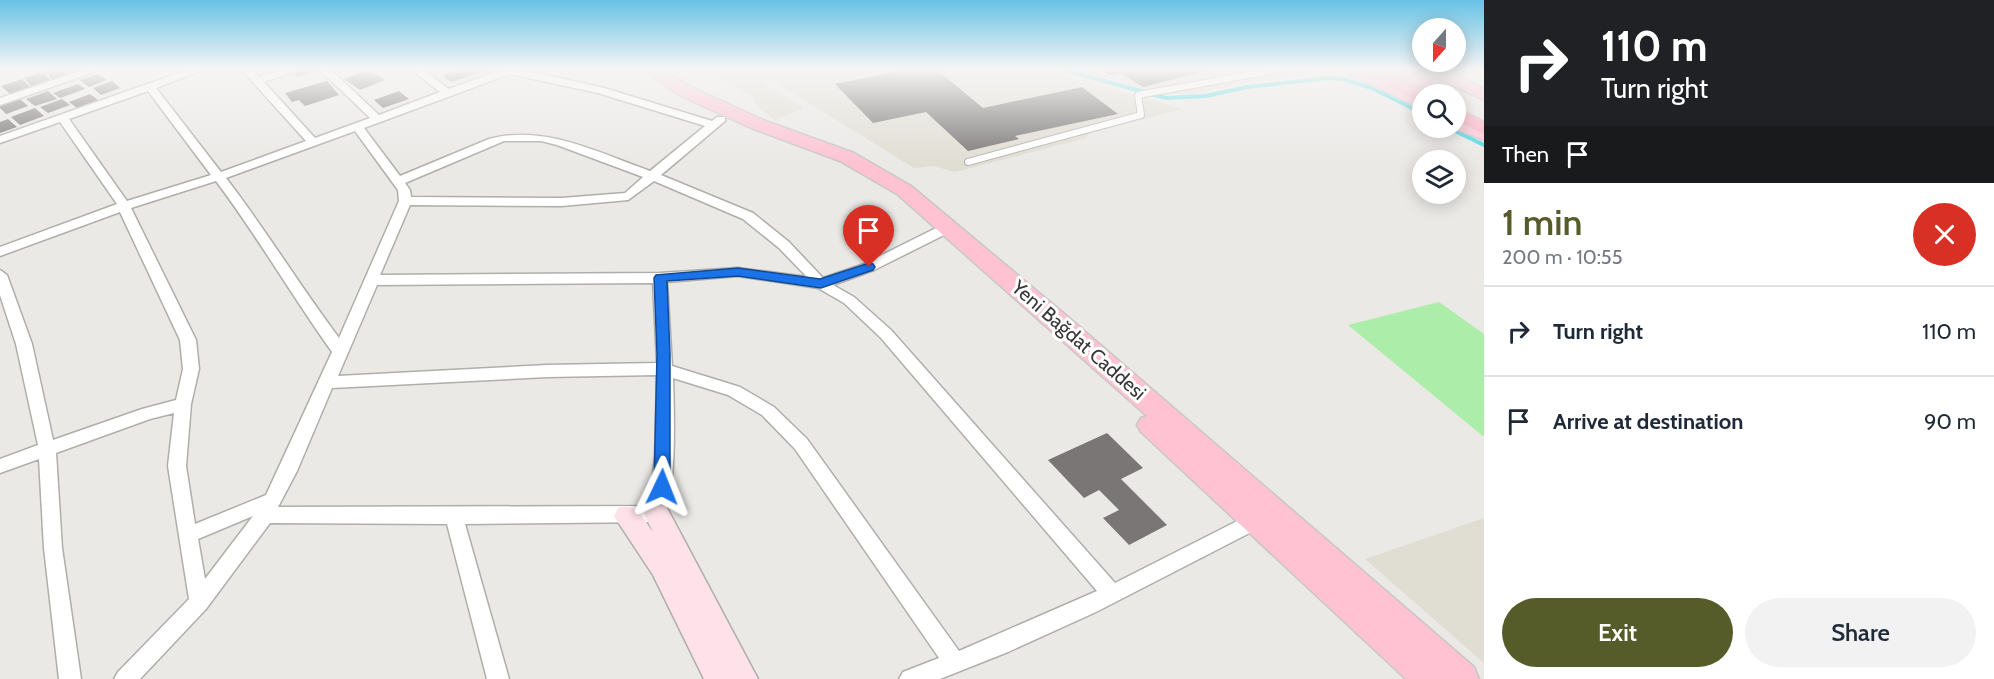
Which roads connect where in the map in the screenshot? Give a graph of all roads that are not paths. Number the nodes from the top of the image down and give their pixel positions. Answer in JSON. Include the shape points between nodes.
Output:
{"nodes":[{"id":1,"x":112,"y":101,"type":"edge"},
{"id":2,"x":160,"y":101,"type":"edge"},
{"id":3,"x":276,"y":101,"type":"edge"},
{"id":4,"x":358,"y":101,"type":"edge"},
{"id":5,"x":427,"y":101,"type":"edge"},
{"id":6,"x":639,"y":101,"type":"edge"},
{"id":7,"x":681,"y":101,"type":"edge"},
{"id":8,"x":706,"y":101,"type":"edge"},
{"id":9,"x":1139,"y":101,"type":"edge"},
{"id":10,"x":1466,"y":102,"type":"edge"},
{"id":11,"x":1484,"y":111,"type":"edge"},
{"id":12,"x":63,"y":118,"type":"junction"},
{"id":13,"x":377,"y":119,"type":"junction"},
{"id":14,"x":1466,"y":119,"type":"edge"},
{"id":15,"x":717,"y":122,"type":"junction"},
{"id":16,"x":357,"y":126,"type":"junction"},
{"id":17,"x":1466,"y":126,"type":"edge"},
{"id":18,"x":1484,"y":128,"type":"edge"},
{"id":19,"x":1484,"y":135,"type":"edge"},
{"id":20,"x":0,"y":140,"type":"edge"},
{"id":21,"x":313,"y":142,"type":"junction"},
{"id":22,"x":968,"y":162,"type":"dead end"},
{"id":23,"x":218,"y":177,"type":"junction"},
{"id":24,"x":653,"y":177,"type":"junction"},
{"id":25,"x":399,"y":181,"type":"junction"},
{"id":26,"x":405,"y":201,"type":"junction"},
{"id":27,"x":124,"y":206,"type":"junction"},
{"id":28,"x":939,"y":232,"type":"junction"},
{"id":29,"x":0,"y":252,"type":"edge"},
{"id":30,"x":0,"y":275,"type":"edge"},
{"id":31,"x":660,"y":278,"type":"junction"},
{"id":32,"x":371,"y":280,"type":"junction"},
{"id":33,"x":821,"y":284,"type":"junction"},
{"id":34,"x":340,"y":351,"type":"junction"},
{"id":35,"x":663,"y":369,"type":"junction"},
{"id":36,"x":327,"y":382,"type":"junction"},
{"id":37,"x":183,"y":404,"type":"junction"},
{"id":38,"x":47,"y":449,"type":"junction"},
{"id":39,"x":0,"y":466,"type":"edge"},
{"id":40,"x":269,"y":508,"type":"junction"},
{"id":41,"x":657,"y":514,"type":"junction"},
{"id":42,"x":454,"y":515,"type":"junction"},
{"id":43,"x":627,"y":516,"type":"junction"},
{"id":44,"x":1265,"y":516,"type":"junction"},
{"id":45,"x":188,"y":535,"type":"junction"},
{"id":46,"x":1112,"y":594,"type":"junction"},
{"id":47,"x":199,"y":602,"type":"junction"},
{"id":48,"x":956,"y":664,"type":"junction"},
{"id":49,"x":70,"y":679,"type":"edge"},
{"id":50,"x":125,"y":679,"type":"edge"},
{"id":51,"x":498,"y":679,"type":"edge"},
{"id":52,"x":720,"y":679,"type":"edge"},
{"id":53,"x":743,"y":679,"type":"edge"},
{"id":54,"x":910,"y":679,"type":"edge"},
{"id":55,"x":1431,"y":679,"type":"edge"},
{"id":56,"x":1462,"y":679,"type":"edge"}],
"edges":[{"from":1,"to":12,"type":"street"},
{"from":2,"to":23,"type":"street"},
{"from":3,"to":21,"type":"street"},
{"from":4,"to":13,"type":"street"},
{"from":5,"to":13,"type":"street"},
{"from":6,"to":15,"type":"street"},
{"from":7,"to":15,"type":"main road","name":"Yeni Bağdat Caddesi"},
{"from":8,"to":44,"type":"main road","name":"Yeni Bağdat Caddesi","via":[[847,157],[904,190],[1060,323]]},
{"from":9,"to":22,"type":"lane","via":[[1141,115]]},
{"from":10,"to":11,"type":"highway"},
{"from":12,"to":20,"type":"street"},
{"from":12,"to":27,"type":"street"},
{"from":13,"to":16,"type":"street"},
{"from":14,"to":18,"type":"highway"},
{"from":15,"to":24,"type":"street"},
{"from":15,"to":28,"type":"main road","name":"Yeni Bağdat Caddesi","via":[[841,165]]},
{"from":16,"to":21,"type":"street"},
{"from":16,"to":25,"type":"street"},
{"from":17,"to":19,"type":"main road"},
{"from":21,"to":23,"type":"street"},
{"from":23,"to":27,"type":"street"},
{"from":23,"to":34,"type":"street","via":[[254,223]]},
{"from":24,"to":25,"type":"street","via":[[561,143],[522,137],[492,141]]},
{"from":24,"to":26,"type":"street","via":[[628,196],[615,199]]},
{"from":24,"to":33,"type":"street","via":[[748,216],[784,245]]},
{"from":25,"to":26,"type":"street"},
{"from":26,"to":32,"type":"street"},
{"from":27,"to":29,"type":"street"},
{"from":27,"to":37,"type":"street","via":[[188,340],[191,369]]},
{"from":28,"to":33,"type":"street","via":[[869,267]]},
{"from":28,"to":44,"type":"main road","name":"Yeni Bağdat Caddesi"},
{"from":30,"to":38,"type":"street","via":[[24,344]]},
{"from":31,"to":32,"type":"street"},
{"from":31,"to":33,"type":"street","via":[[738,272]]},
{"from":31,"to":35,"type":"street"},
{"from":32,"to":34,"type":"street"},
{"from":33,"to":46,"type":"street","via":[[849,300],[886,334]]},
{"from":34,"to":36,"type":"street"},
{"from":35,"to":36,"type":"street"},
{"from":35,"to":41,"type":"street","via":[[662,487]]},
{"from":35,"to":48,"type":"street","via":[[734,392],[768,411],[801,444]]},
{"from":36,"to":40,"type":"street"},
{"from":37,"to":38,"type":"street"},
{"from":37,"to":45,"type":"street","via":[[177,466]]},
{"from":38,"to":39,"type":"street"},
{"from":38,"to":49,"type":"street","via":[[53,548]]},
{"from":40,"to":42,"type":"street"},
{"from":40,"to":45,"type":"street"},
{"from":40,"to":47,"type":"street"},
{"from":41,"to":43,"type":"street"},
{"from":41,"to":53,"type":"main road"},
{"from":42,"to":43,"type":"street"},
{"from":42,"to":51,"type":"street"},
{"from":43,"to":52,"type":"main road","via":[[662,567]]},
{"from":44,"to":46,"type":"street"},
{"from":44,"to":55,"type":"main road","name":"Yeni Bağdat Caddesi"},
{"from":44,"to":56,"type":"main road","name":"Yeni Bağdat Caddesi"},
{"from":45,"to":47,"type":"street"},
{"from":46,"to":48,"type":"street"},
{"from":47,"to":50,"type":"street"},
{"from":48,"to":54,"type":"street"}]}
